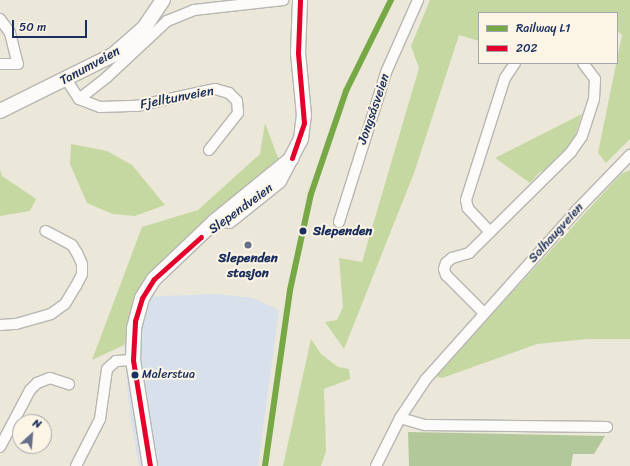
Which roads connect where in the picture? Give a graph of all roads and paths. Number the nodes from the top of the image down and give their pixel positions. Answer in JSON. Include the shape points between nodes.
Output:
{"nodes":[{"id":1,"x":163,"y":0,"type":"edge"},
{"id":2,"x":283,"y":0,"type":"edge"},
{"id":3,"x":300,"y":0,"type":"edge"},
{"id":4,"x":418,"y":0,"type":"edge"},
{"id":5,"x":0,"y":18,"type":"edge"},
{"id":6,"x":0,"y":64,"type":"edge"},
{"id":7,"x":514,"y":64,"type":"edge"},
{"id":8,"x":584,"y":64,"type":"edge"},
{"id":9,"x":66,"y":79,"type":"junction"},
{"id":10,"x":79,"y":99,"type":"junction"},
{"id":11,"x":0,"y":111,"type":"edge"},
{"id":12,"x":209,"y":150,"type":"dead end"},
{"id":13,"x":630,"y":155,"type":"edge"},
{"id":14,"x":339,"y":222,"type":"dead end"},
{"id":15,"x":46,"y":231,"type":"dead end"},
{"id":16,"x":490,"y":232,"type":"junction"},
{"id":17,"x":484,"y":313,"type":"junction"},
{"id":18,"x":0,"y":325,"type":"edge"},
{"id":19,"x":133,"y":360,"type":"junction"},
{"id":20,"x":69,"y":384,"type":"dead end"},
{"id":21,"x":400,"y":418,"type":"junction"},
{"id":22,"x":607,"y":427,"type":"dead end"},
{"id":23,"x":0,"y":446,"type":"edge"},
{"id":24,"x":76,"y":466,"type":"edge"},
{"id":25,"x":150,"y":466,"type":"edge"},
{"id":26,"x":376,"y":466,"type":"edge"}],
"edges":[{"from":1,"to":9,"type":"main road","name":"Tanumveien","via":[[144,28],[123,48],[103,62]]},
{"from":2,"to":10,"type":"street","via":[[194,10],[167,21],[118,68]]},
{"from":3,"to":19,"type":"main road","name":"Slependveien","via":[[298,53],[304,123],[285,174],[267,193],[220,227],[201,237],[161,272],[146,291],[135,321]]},
{"from":4,"to":14,"type":"street","name":"Jongsåsveien","via":[[387,70]]},
{"from":5,"to":6,"type":"street","via":[[10,33],[18,64]]},
{"from":7,"to":16,"type":"street","via":[[505,78],[466,200],[468,208]]},
{"from":8,"to":16,"type":"street","via":[[595,79],[594,99],[582,136],[571,152]]},
{"from":9,"to":10,"type":"street"},
{"from":9,"to":11,"type":"main road","name":"Tanumveien"},
{"from":10,"to":12,"type":"street","name":"Fjelltunveien","via":[[86,104],[116,108],[137,106],[202,91],[224,90],[237,101],[238,113]]},
{"from":13,"to":17,"type":"street","name":"Solhaugveien"},
{"from":15,"to":18,"type":"street","via":[[72,245],[82,264],[82,274],[65,304],[51,314],[16,324]]},
{"from":16,"to":17,"type":"street","via":[[469,253],[452,258],[444,269],[446,275]]},
{"from":17,"to":21,"type":"street","name":"Solhaugveien","via":[[426,379]]},
{"from":19,"to":24,"type":"street","via":[[116,362],[107,369],[100,419]]},
{"from":19,"to":25,"type":"main road","name":"Slependveien"},
{"from":20,"to":23,"type":"street","via":[[50,378],[37,383],[30,390]]},
{"from":21,"to":22,"type":"street","via":[[425,425]]},
{"from":21,"to":26,"type":"street","name":"Solhaugveien"}]}
